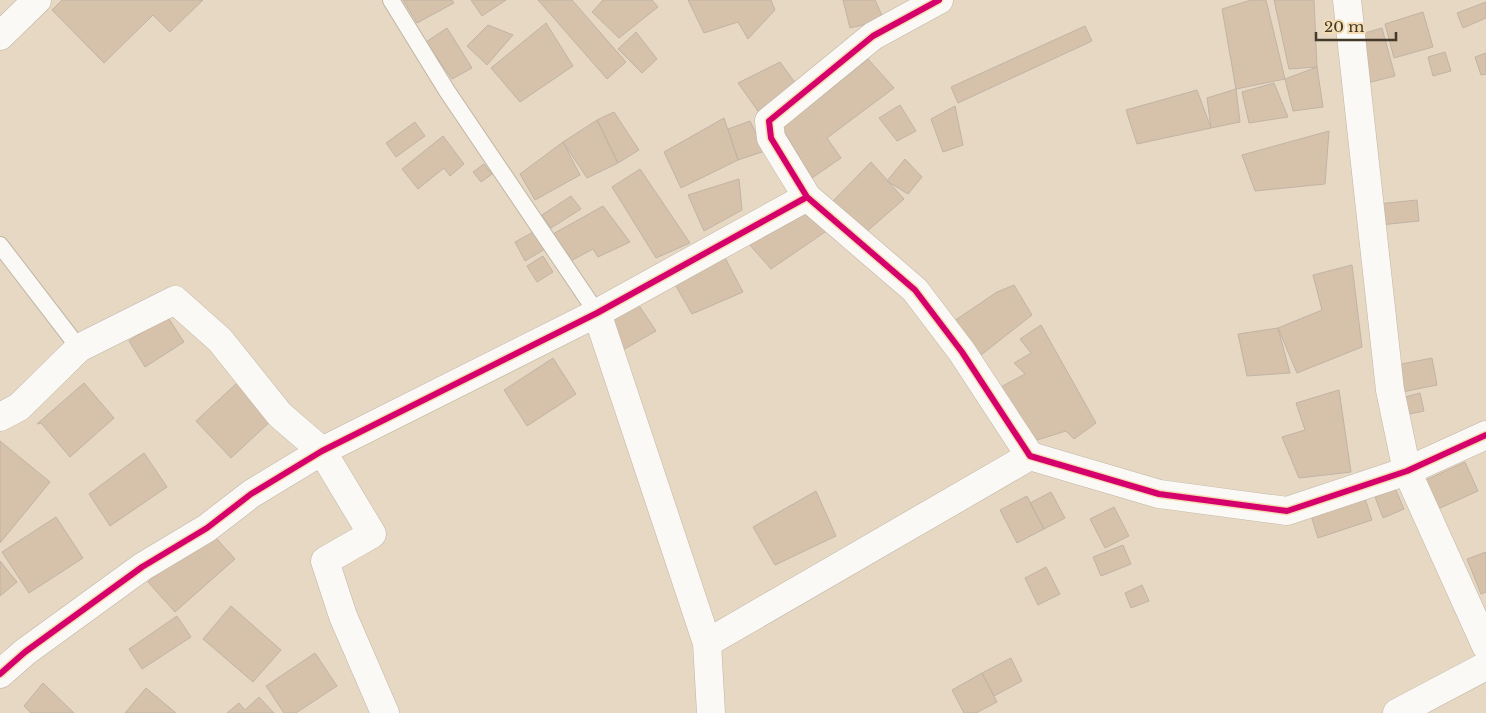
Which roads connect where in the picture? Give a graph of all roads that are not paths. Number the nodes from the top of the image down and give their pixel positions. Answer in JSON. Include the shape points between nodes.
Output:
{"nodes":[{"id":1,"x":37,"y":0,"type":"edge"},
{"id":2,"x":391,"y":0,"type":"edge"},
{"id":3,"x":939,"y":0,"type":"edge"},
{"id":4,"x":1347,"y":0,"type":"edge"},
{"id":5,"x":0,"y":36,"type":"edge"},
{"id":6,"x":807,"y":197,"type":"junction"},
{"id":7,"x":0,"y":245,"type":"edge"},
{"id":8,"x":597,"y":312,"type":"junction"},
{"id":9,"x":78,"y":348,"type":"junction"},
{"id":10,"x":0,"y":418,"type":"edge"},
{"id":11,"x":1486,"y":435,"type":"edge"},
{"id":12,"x":322,"y":451,"type":"junction"},
{"id":13,"x":1030,"y":456,"type":"junction"},
{"id":14,"x":1408,"y":471,"type":"junction"},
{"id":15,"x":707,"y":643,"type":"junction"},
{"id":16,"x":1486,"y":646,"type":"edge"},
{"id":17,"x":1486,"y":666,"type":"edge"},
{"id":18,"x":0,"y":674,"type":"edge"},
{"id":19,"x":385,"y":713,"type":"edge"},
{"id":20,"x":711,"y":713,"type":"edge"},
{"id":21,"x":1397,"y":713,"type":"edge"}],
"edges":[{"from":1,"to":5,"type":"street"},
{"from":2,"to":8,"type":"lane","via":[[447,91]]},
{"from":3,"to":6,"type":"street","via":[[873,36],[769,122],[771,138]]},
{"from":4,"to":14,"type":"street","via":[[1390,390]]},
{"from":6,"to":8,"type":"street"},
{"from":6,"to":13,"type":"street","via":[[915,290],[962,352]]},
{"from":7,"to":9,"type":"lane"},
{"from":8,"to":12,"type":"street"},
{"from":8,"to":15,"type":"street"},
{"from":9,"to":10,"type":"street","via":[[19,407]]},
{"from":9,"to":12,"type":"street","via":[[175,300],[220,340],[280,416]]},
{"from":11,"to":14,"type":"street"},
{"from":12,"to":18,"type":"street","via":[[142,567],[25,652]]},
{"from":12,"to":19,"type":"street","via":[[372,534],[325,561],[343,616]]},
{"from":13,"to":14,"type":"street","via":[[1159,494],[1287,511]]},
{"from":13,"to":15,"type":"street"},
{"from":14,"to":16,"type":"street"},
{"from":15,"to":20,"type":"street"},
{"from":17,"to":21,"type":"street"}]}
